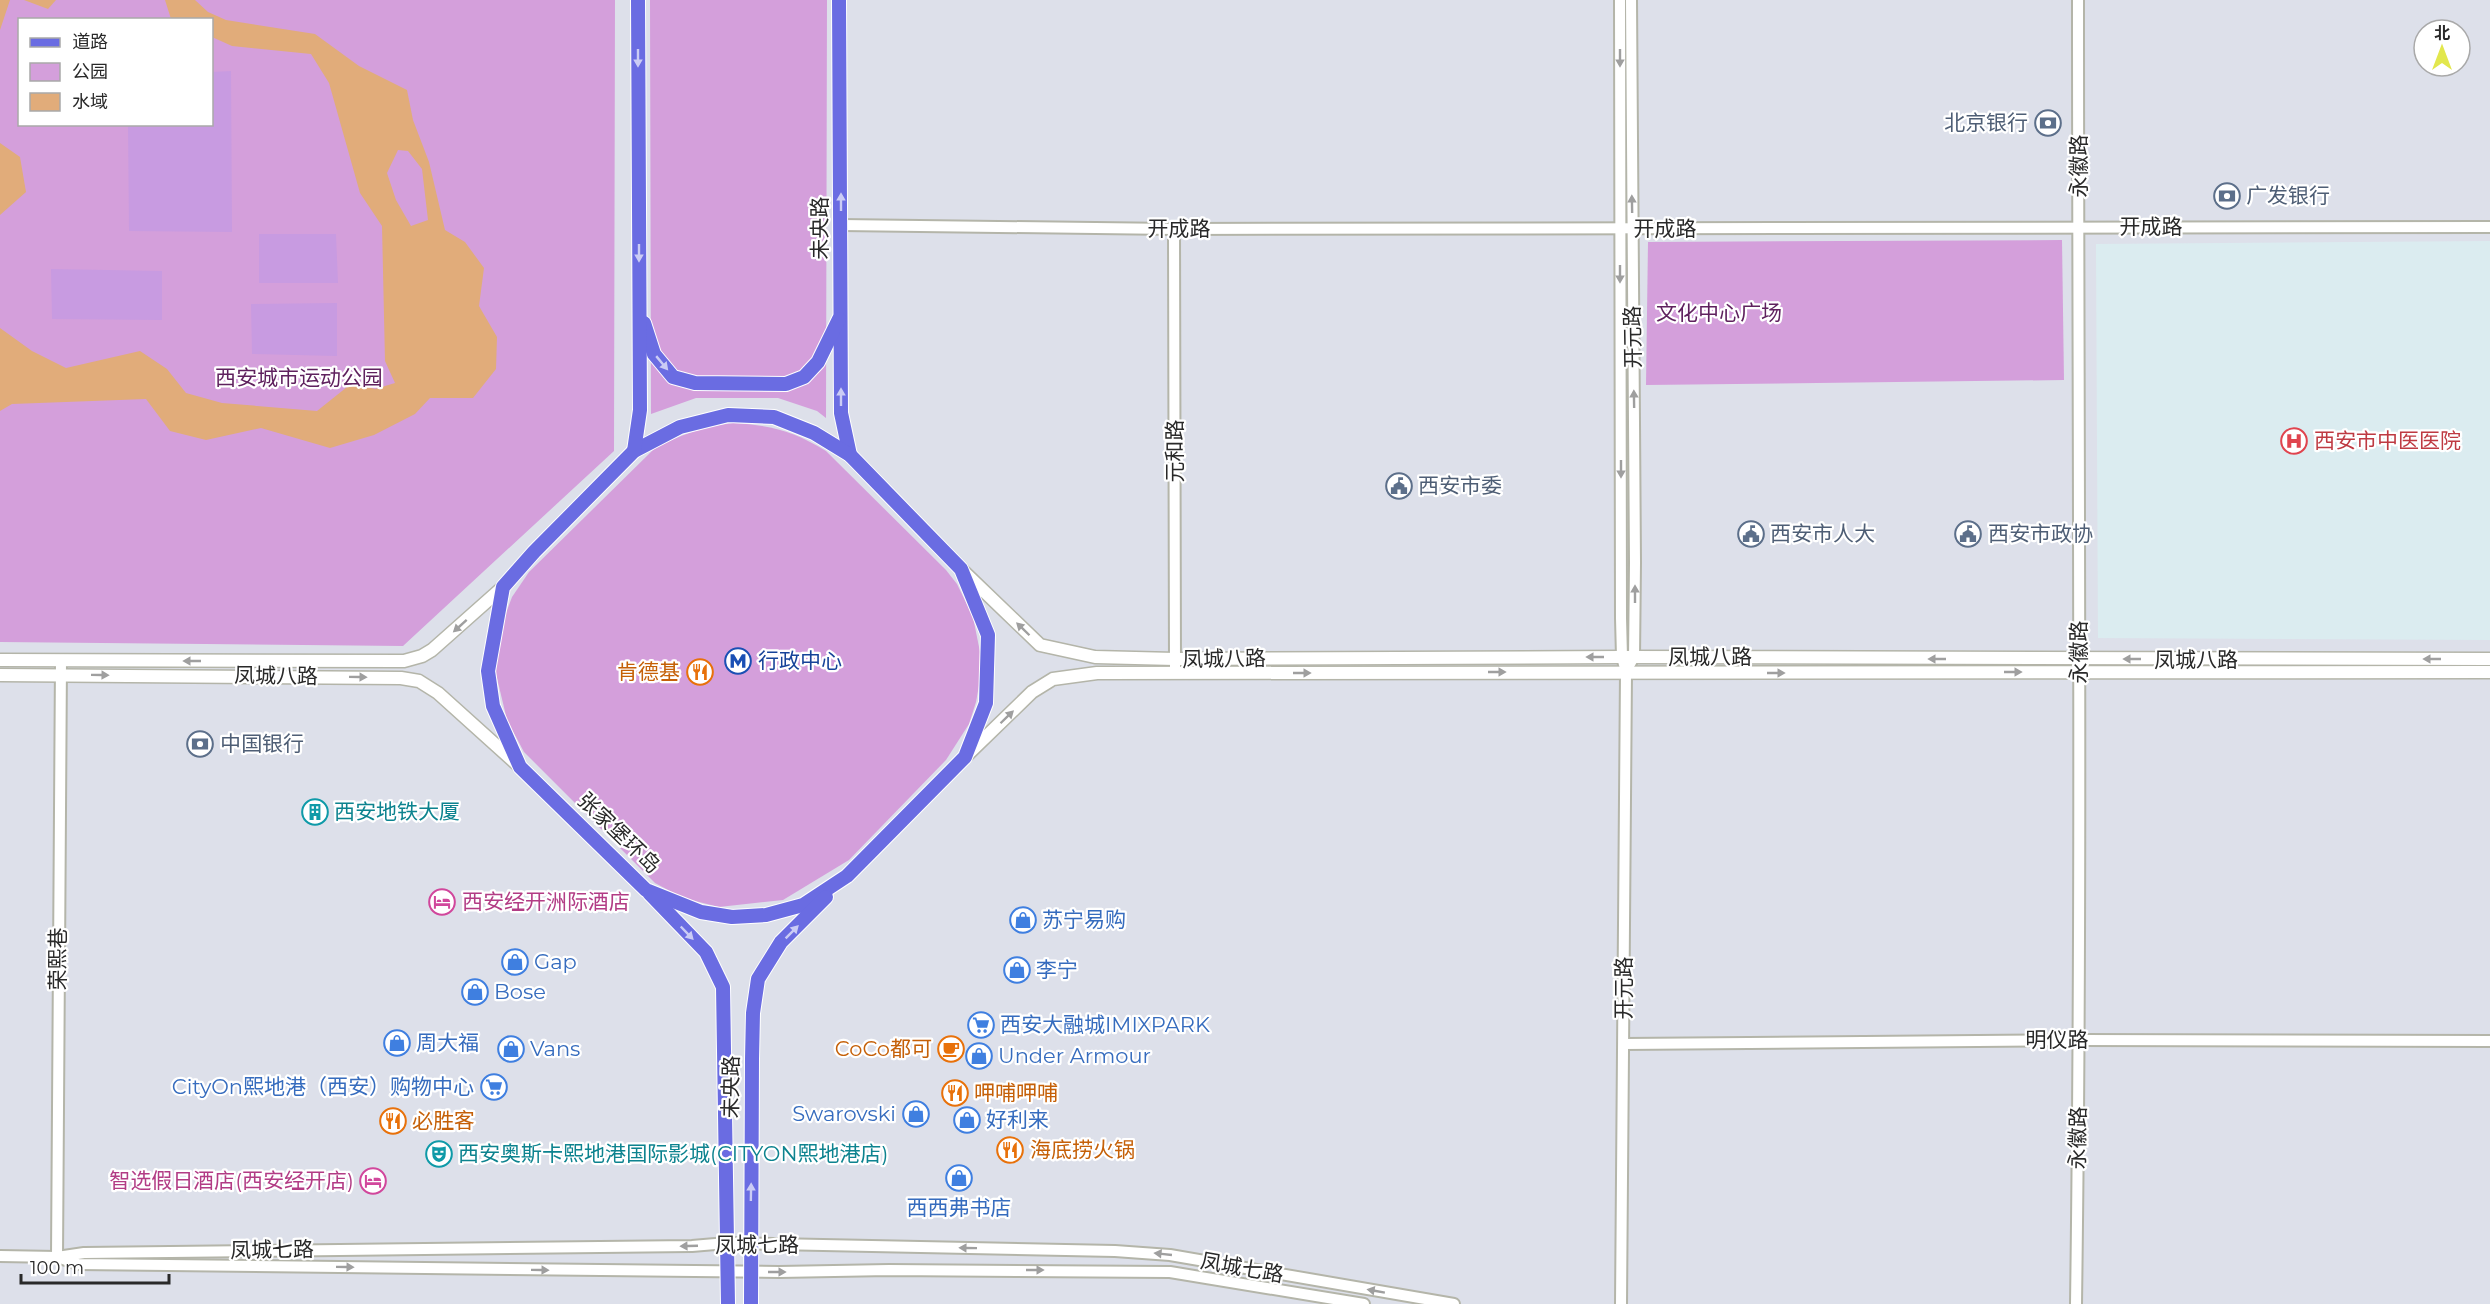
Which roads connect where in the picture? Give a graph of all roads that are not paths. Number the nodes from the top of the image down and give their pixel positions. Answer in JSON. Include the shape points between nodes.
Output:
{"nodes":[{"id":1,"x":638,"y":0,"type":"edge"},
{"id":2,"x":839,"y":0,"type":"edge"},
{"id":3,"x":1620,"y":0,"type":"edge"},
{"id":4,"x":1630,"y":0,"type":"edge"},
{"id":5,"x":2079,"y":0,"type":"edge"},
{"id":6,"x":841,"y":225,"type":"junction"},
{"id":7,"x":2079,"y":227,"type":"junction"},
{"id":8,"x":2490,"y":227,"type":"edge"},
{"id":9,"x":1174,"y":229,"type":"junction"},
{"id":10,"x":1620,"y":229,"type":"junction"},
{"id":11,"x":1632,"y":229,"type":"junction"},
{"id":12,"x":639,"y":310,"type":"junction"},
{"id":13,"x":841,"y":316,"type":"junction"},
{"id":14,"x":634,"y":451,"type":"junction"},
{"id":15,"x":850,"y":455,"type":"junction"},
{"id":16,"x":962,"y":569,"type":"junction"},
{"id":17,"x":503,"y":587,"type":"junction"},
{"id":18,"x":1628,"y":657,"type":"junction"},
{"id":19,"x":1175,"y":659,"type":"junction"},
{"id":20,"x":2490,"y":659,"type":"edge"},
{"id":21,"x":0,"y":660,"type":"edge"},
{"id":22,"x":61,"y":661,"type":"junction"},
{"id":23,"x":2079,"y":666,"type":"junction"},
{"id":24,"x":1626,"y":672,"type":"junction"},
{"id":25,"x":2490,"y":672,"type":"edge"},
{"id":26,"x":1175,"y":673,"type":"junction"},
{"id":27,"x":61,"y":674,"type":"junction"},
{"id":28,"x":0,"y":675,"type":"edge"},
{"id":29,"x":965,"y":758,"type":"junction"},
{"id":30,"x":520,"y":767,"type":"junction"},
{"id":31,"x":847,"y":876,"type":"junction"},
{"id":32,"x":646,"y":890,"type":"junction"},
{"id":33,"x":2080,"y":1040,"type":"junction"},
{"id":34,"x":2490,"y":1041,"type":"edge"},
{"id":35,"x":1624,"y":1044,"type":"junction"},
{"id":36,"x":727,"y":1243,"type":"junction"},
{"id":37,"x":750,"y":1243,"type":"junction"},
{"id":38,"x":0,"y":1256,"type":"edge"},
{"id":39,"x":57,"y":1257,"type":"junction"},
{"id":40,"x":727,"y":1272,"type":"junction"},
{"id":41,"x":752,"y":1272,"type":"junction"},
{"id":42,"x":728,"y":1304,"type":"edge"},
{"id":43,"x":751,"y":1304,"type":"edge"},
{"id":44,"x":1364,"y":1304,"type":"edge"},
{"id":45,"x":1454,"y":1304,"type":"edge"},
{"id":46,"x":1622,"y":1304,"type":"edge"},
{"id":47,"x":2076,"y":1304,"type":"edge"}],
"edges":[{"from":1,"to":12,"type":"main road","one_way":true},
{"from":6,"to":2,"type":"main road","name":"未央路","one_way":true},
{"from":3,"to":10,"type":"street","name":"开元路","one_way":true},
{"from":11,"to":4,"type":"street","name":"开元路","one_way":true},
{"from":5,"to":7,"type":"street","name":"永徽路"},
{"from":6,"to":9,"type":"street","name":"开成路"},
{"from":6,"to":13,"type":"main road","name":"未央路"},
{"from":7,"to":8,"type":"street","name":"开成路"},
{"from":7,"to":11,"type":"street","name":"开成路"},
{"from":7,"to":23,"type":"street","name":"永徽路"},
{"from":9,"to":10,"type":"street","name":"开成路"},
{"from":9,"to":19,"type":"street","name":"元和路"},
{"from":10,"to":11,"type":"street","name":"开成路"},
{"from":10,"to":18,"type":"street","name":"开元路","one_way":true},
{"from":18,"to":11,"type":"street","name":"开元路","one_way":true},
{"from":12,"to":13,"type":"main road","one_way":true,"via":[[654,354],[674,377],[695,383],[786,384],[804,377],[818,362]]},
{"from":12,"to":14,"type":"main road","via":[[640,410]]},
{"from":15,"to":13,"type":"main road","name":"未央路","one_way":true,"via":[[841,413]]},
{"from":14,"to":15,"type":"main road","name":"张家堡环岛","via":[[680,428],[728,415],[774,417],[814,433]]},
{"from":14,"to":17,"type":"main road","name":"张家堡环岛"},
{"from":15,"to":16,"type":"main road","name":"张家堡环岛"},
{"from":19,"to":16,"type":"main road","name":"凤城八路","one_way":true,"via":[[1095,657],[1041,645]]},
{"from":16,"to":29,"type":"main road","name":"张家堡环岛","via":[[988,635],[986,704]]},
{"from":17,"to":22,"type":"main road","name":"凤城八路","one_way":true,"via":[[432,650],[404,661]]},
{"from":17,"to":30,"type":"main road","name":"张家堡环岛","via":[[488,671],[492,706]]},
{"from":18,"to":19,"type":"main road","name":"凤城八路","one_way":true},
{"from":23,"to":18,"type":"main road","name":"凤城八路","one_way":true},
{"from":18,"to":24,"type":"street","name":"开元路"},
{"from":19,"to":26,"type":"street","name":"元和路"},
{"from":20,"to":23,"type":"main road","name":"凤城八路","one_way":true},
{"from":21,"to":22,"type":"main road","name":"凤城八路"},
{"from":22,"to":27,"type":"street","name":"荣熙巷"},
{"from":24,"to":23,"type":"main road","name":"凤城八路","one_way":true},
{"from":23,"to":25,"type":"main road","name":"凤城八路"},
{"from":23,"to":33,"type":"street","name":"永徽路"},
{"from":26,"to":24,"type":"main road","name":"凤城八路","one_way":true},
{"from":24,"to":35,"type":"street","name":"开元路"},
{"from":29,"to":26,"type":"main road","name":"凤城八路","one_way":true,"via":[[1032,692],[1053,679],[1097,673]]},
{"from":27,"to":28,"type":"main road","name":"凤城八路"},
{"from":27,"to":30,"type":"main road","name":"凤城八路","one_way":true,"via":[[419,681],[438,693]]},
{"from":27,"to":39,"type":"street","name":"荣熙巷"},
{"from":29,"to":31,"type":"main road","name":"张家堡环岛"},
{"from":30,"to":32,"type":"main road","name":"张家堡环岛"},
{"from":31,"to":32,"type":"main road","name":"张家堡环岛","via":[[803,905],[766,915],[732,917],[701,912]]},
{"from":37,"to":31,"type":"main road","name":"未央路","one_way":true,"via":[[753,1013],[758,979],[781,942]]},
{"from":32,"to":36,"type":"main road","name":"未央路","one_way":true,"via":[[706,952],[723,987]]},
{"from":33,"to":34,"type":"street","name":"明仪路"},
{"from":33,"to":35,"type":"street","name":"明仪路"},
{"from":33,"to":47,"type":"street","name":"永徽路"},
{"from":35,"to":46,"type":"street","name":"开元路"},
{"from":36,"to":37,"type":"street","name":"凤城七路"},
{"from":36,"to":39,"type":"street","name":"凤城七路","one_way":true,"via":[[84,1253]]},
{"from":36,"to":40,"type":"main road","name":"未央路"},
{"from":37,"to":41,"type":"main road","name":"未央路"},
{"from":45,"to":37,"type":"street","name":"凤城七路","one_way":true,"via":[[1170,1255]]},
{"from":38,"to":39,"type":"street","name":"凤城七路"},
{"from":39,"to":40,"type":"street","name":"凤城七路","one_way":true,"via":[[78,1264]]},
{"from":40,"to":41,"type":"street","name":"凤城七路"},
{"from":40,"to":42,"type":"main road","name":"未央路"},
{"from":41,"to":43,"type":"main road","name":"未央路"},
{"from":41,"to":44,"type":"street","name":"凤城七路","one_way":true,"via":[[1170,1272]]}]}
